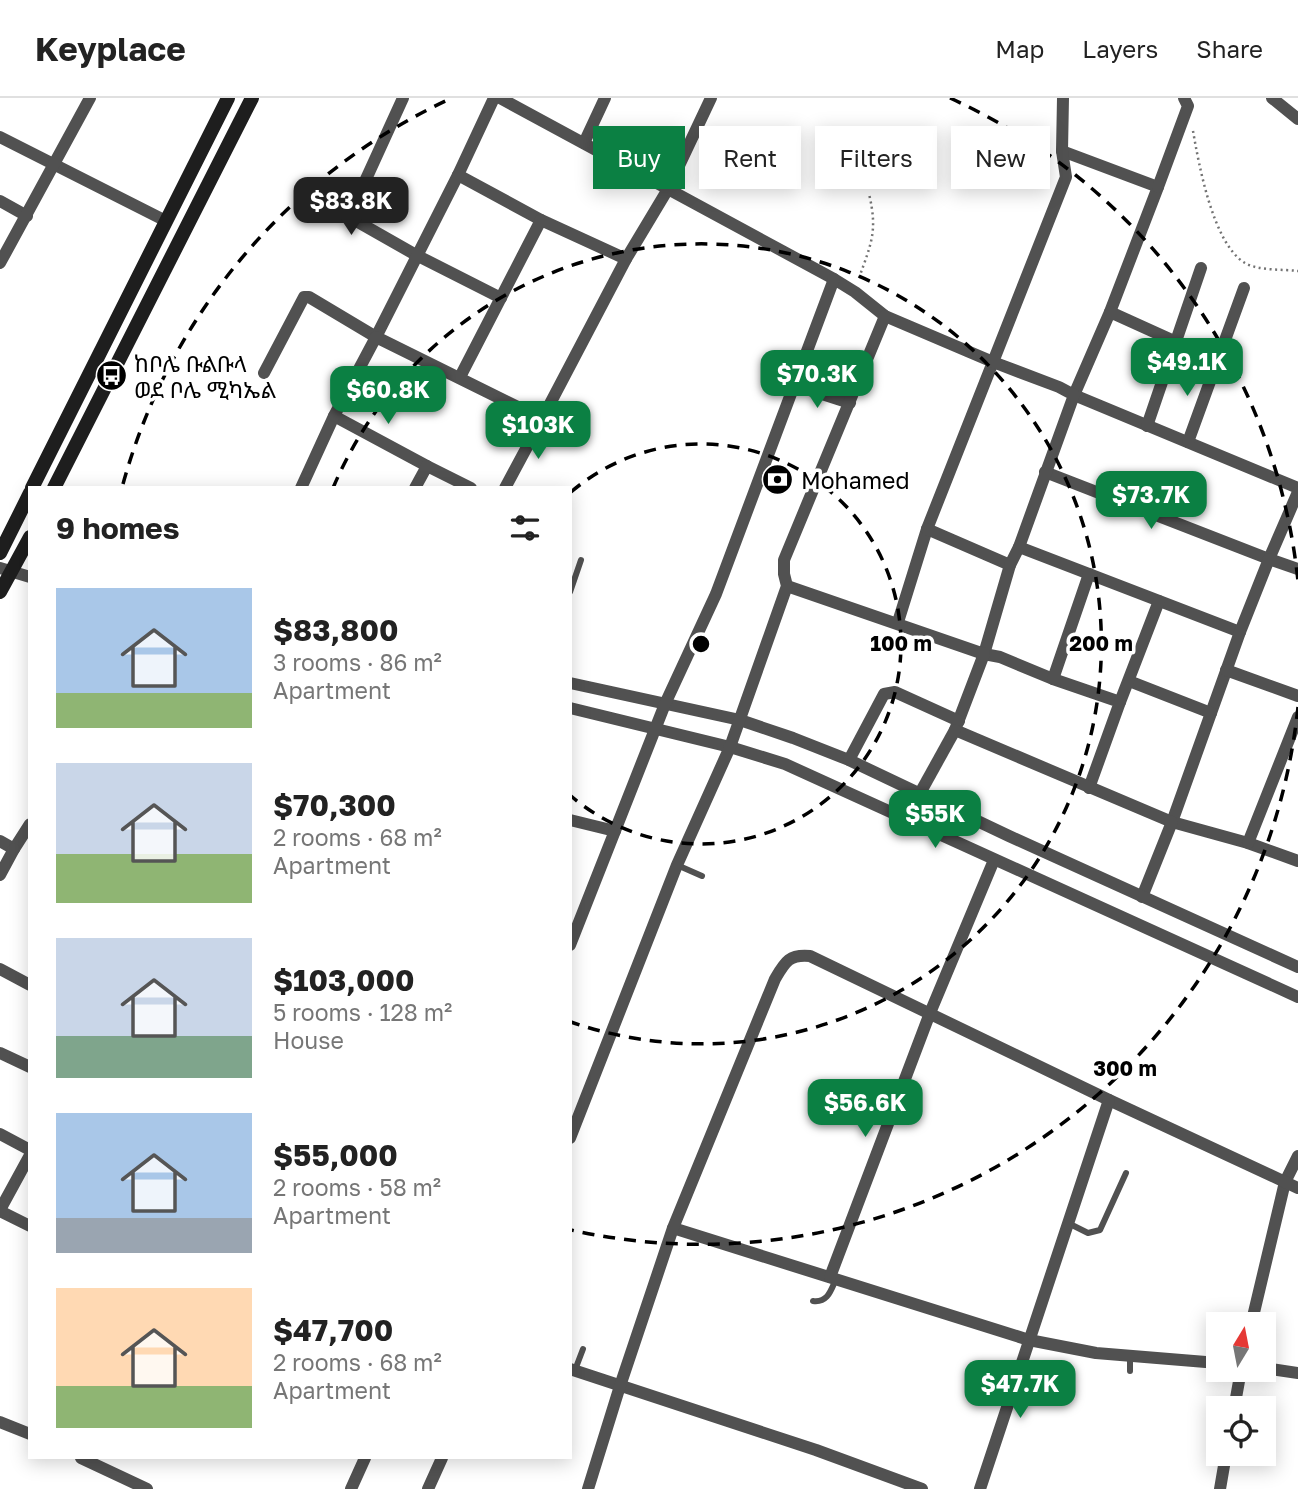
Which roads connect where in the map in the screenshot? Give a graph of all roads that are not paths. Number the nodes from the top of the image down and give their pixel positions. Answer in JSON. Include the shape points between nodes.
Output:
{"nodes":[{"id":1,"x":90,"y":98,"type":"edge"},
{"id":2,"x":228,"y":98,"type":"edge"},
{"id":3,"x":252,"y":98,"type":"edge"},
{"id":4,"x":403,"y":98,"type":"edge"},
{"id":5,"x":494,"y":98,"type":"edge"},
{"id":6,"x":500,"y":98,"type":"edge"},
{"id":7,"x":605,"y":98,"type":"edge"},
{"id":8,"x":711,"y":98,"type":"edge"},
{"id":9,"x":1063,"y":98,"type":"edge"},
{"id":10,"x":1272,"y":98,"type":"edge"},
{"id":11,"x":1186,"y":102,"type":"edge"},
{"id":12,"x":1298,"y":119,"type":"edge"},
{"id":13,"x":0,"y":136,"type":"edge"},
{"id":14,"x":584,"y":143,"type":"junction"},
{"id":15,"x":593,"y":148,"type":"edge"},
{"id":16,"x":1062,"y":151,"type":"junction"},
{"id":17,"x":685,"y":152,"type":"edge"},
{"id":18,"x":55,"y":164,"type":"junction"},
{"id":19,"x":458,"y":175,"type":"junction"},
{"id":20,"x":1158,"y":187,"type":"junction"},
{"id":21,"x":667,"y":189,"type":"joint"},
{"id":22,"x":0,"y":201,"type":"edge"},
{"id":23,"x":27,"y":216,"type":"junction"},
{"id":24,"x":541,"y":220,"type":"junction"},
{"id":25,"x":166,"y":221,"type":"junction"},
{"id":26,"x":416,"y":256,"type":"junction"},
{"id":27,"x":626,"y":259,"type":"junction"},
{"id":28,"x":0,"y":262,"type":"edge"},
{"id":29,"x":1201,"y":268,"type":"dead end"},
{"id":30,"x":834,"y":279,"type":"junction"},
{"id":31,"x":1244,"y":288,"type":"dead end"},
{"id":32,"x":501,"y":298,"type":"junction"},
{"id":33,"x":1110,"y":312,"type":"junction"},
{"id":34,"x":885,"y":316,"type":"junction"},
{"id":35,"x":376,"y":337,"type":"junction"},
{"id":36,"x":1174,"y":341,"type":"junction"},
{"id":37,"x":993,"y":362,"type":"junction"},
{"id":38,"x":1217,"y":365,"type":"junction"},
{"id":39,"x":264,"y":373,"type":"dead end"},
{"id":40,"x":460,"y":377,"type":"junction"},
{"id":41,"x":794,"y":385,"type":"junction"},
{"id":42,"x":1074,"y":395,"type":"junction"},
{"id":43,"x":850,"y":403,"type":"junction"},
{"id":44,"x":334,"y":416,"type":"junction"},
{"id":45,"x":542,"y":419,"type":"junction"},
{"id":46,"x":1147,"y":426,"type":"junction"},
{"id":47,"x":1188,"y":442,"type":"junction"},
{"id":48,"x":427,"y":466,"type":"junction"},
{"id":49,"x":1045,"y":472,"type":"junction"},
{"id":50,"x":33,"y":486,"type":"edge"},
{"id":51,"x":55,"y":486,"type":"edge"},
{"id":52,"x":302,"y":486,"type":"edge"},
{"id":53,"x":416,"y":486,"type":"edge"},
{"id":54,"x":467,"y":486,"type":"edge"},
{"id":55,"x":506,"y":486,"type":"edge"},
{"id":56,"x":1298,"y":490,"type":"edge"},
{"id":57,"x":28,"y":497,"type":"edge"},
{"id":58,"x":927,"y":529,"type":"junction"},
{"id":59,"x":1019,"y":547,"type":"junction"},
{"id":60,"x":0,"y":551,"type":"edge"},
{"id":61,"x":25,"y":558,"type":"edge"},
{"id":62,"x":1269,"y":559,"type":"junction"},
{"id":63,"x":581,"y":560,"type":"dead end"},
{"id":64,"x":1010,"y":565,"type":"junction"},
{"id":65,"x":1298,"y":569,"type":"edge"},
{"id":66,"x":5,"y":570,"type":"edge"},
{"id":67,"x":1089,"y":574,"type":"junction"},
{"id":68,"x":28,"y":576,"type":"edge"},
{"id":69,"x":572,"y":586,"type":"edge"},
{"id":70,"x":787,"y":586,"type":"junction"},
{"id":71,"x":0,"y":592,"type":"edge"},
{"id":72,"x":1159,"y":601,"type":"junction"},
{"id":73,"x":898,"y":622,"type":"junction"},
{"id":74,"x":1240,"y":632,"type":"junction"},
{"id":75,"x":984,"y":654,"type":"junction"},
{"id":76,"x":1226,"y":670,"type":"junction"},
{"id":77,"x":1053,"y":679,"type":"junction"},
{"id":78,"x":1129,"y":681,"type":"junction"},
{"id":79,"x":572,"y":683,"type":"edge"},
{"id":80,"x":1298,"y":696,"type":"edge"},
{"id":81,"x":1120,"y":702,"type":"junction"},
{"id":82,"x":665,"y":704,"type":"junction"},
{"id":83,"x":572,"y":708,"type":"edge"},
{"id":84,"x":1211,"y":713,"type":"junction"},
{"id":85,"x":740,"y":720,"type":"junction"},
{"id":86,"x":957,"y":726,"type":"junction"},
{"id":87,"x":1296,"y":726,"type":"edge"},
{"id":88,"x":656,"y":729,"type":"junction"},
{"id":89,"x":730,"y":747,"type":"junction"},
{"id":90,"x":849,"y":760,"type":"junction"},
{"id":91,"x":1089,"y":788,"type":"junction"},
{"id":92,"x":919,"y":795,"type":"junction"},
{"id":93,"x":572,"y":820,"type":"edge"},
{"id":94,"x":1172,"y":821,"type":"junction"},
{"id":95,"x":28,"y":827,"type":"edge"},
{"id":96,"x":615,"y":831,"type":"junction"},
{"id":97,"x":0,"y":841,"type":"edge"},
{"id":98,"x":1248,"y":843,"type":"junction"},
{"id":99,"x":14,"y":849,"type":"junction"},
{"id":100,"x":994,"y":860,"type":"junction"},
{"id":101,"x":1298,"y":861,"type":"edge"},
{"id":102,"x":677,"y":865,"type":"junction"},
{"id":103,"x":0,"y":875,"type":"edge"},
{"id":104,"x":702,"y":876,"type":"dead end"},
{"id":105,"x":1142,"y":897,"type":"junction"},
{"id":106,"x":572,"y":940,"type":"edge"},
{"id":107,"x":1298,"y":967,"type":"edge"},
{"id":108,"x":0,"y":969,"type":"edge"},
{"id":109,"x":28,"y":984,"type":"edge"},
{"id":110,"x":1298,"y":997,"type":"edge"},
{"id":111,"x":930,"y":1013,"type":"junction"},
{"id":112,"x":0,"y":1053,"type":"edge"},
{"id":113,"x":28,"y":1066,"type":"edge"},
{"id":114,"x":1109,"y":1100,"type":"junction"},
{"id":115,"x":572,"y":1133,"type":"edge"},
{"id":116,"x":0,"y":1134,"type":"edge"},
{"id":117,"x":28,"y":1152,"type":"edge"},
{"id":118,"x":1298,"y":1156,"type":"edge"},
{"id":119,"x":28,"y":1157,"type":"edge"},
{"id":120,"x":1126,"y":1173,"type":"dead end"},
{"id":121,"x":1285,"y":1182,"type":"junction"},
{"id":122,"x":1298,"y":1188,"type":"edge"},
{"id":123,"x":0,"y":1210,"type":"edge"},
{"id":124,"x":1068,"y":1223,"type":"junction"},
{"id":125,"x":28,"y":1225,"type":"edge"},
{"id":126,"x":673,"y":1228,"type":"junction"},
{"id":127,"x":833,"y":1278,"type":"junction"},
{"id":128,"x":813,"y":1301,"type":"dead end"},
{"id":129,"x":1254,"y":1312,"type":"edge"},
{"id":130,"x":1029,"y":1340,"type":"junction"},
{"id":131,"x":583,"y":1349,"type":"dead end"},
{"id":132,"x":1130,"y":1356,"type":"junction"},
{"id":133,"x":1206,"y":1362,"type":"edge"},
{"id":134,"x":572,"y":1370,"type":"edge"},
{"id":135,"x":1276,"y":1370,"type":"edge"},
{"id":136,"x":1130,"y":1371,"type":"dead end"},
{"id":137,"x":1298,"y":1373,"type":"edge"},
{"id":138,"x":620,"y":1386,"type":"junction"},
{"id":139,"x":0,"y":1422,"type":"edge"},
{"id":140,"x":28,"y":1433,"type":"edge"},
{"id":141,"x":83,"y":1459,"type":"edge"},
{"id":142,"x":365,"y":1459,"type":"edge"},
{"id":143,"x":443,"y":1459,"type":"edge"},
{"id":144,"x":1224,"y":1466,"type":"edge"},
{"id":145,"x":147,"y":1489,"type":"edge"},
{"id":146,"x":351,"y":1489,"type":"edge"},
{"id":147,"x":428,"y":1489,"type":"edge"},
{"id":148,"x":588,"y":1489,"type":"edge"},
{"id":149,"x":922,"y":1489,"type":"edge"},
{"id":150,"x":980,"y":1489,"type":"edge"},
{"id":151,"x":1220,"y":1489,"type":"edge"}],
"edges":[{"from":1,"to":18,"type":"street"},
{"from":2,"to":25,"type":"main road"},
{"from":3,"to":51,"type":"main road"},
{"from":4,"to":26,"type":"street","via":[[354,213],[358,222]]},
{"from":5,"to":19,"type":"street"},
{"from":6,"to":14,"type":"street"},
{"from":7,"to":14,"type":"street"},
{"from":8,"to":17,"type":"street"},
{"from":9,"to":16,"type":"street"},
{"from":10,"to":12,"type":"street"},
{"from":11,"to":20,"type":"street"},
{"from":13,"to":18,"type":"street"},
{"from":14,"to":15,"type":"street"},
{"from":16,"to":20,"type":"street"},
{"from":16,"to":37,"type":"street","via":[[1066,177]]},
{"from":18,"to":23,"type":"street"},
{"from":18,"to":25,"type":"street"},
{"from":19,"to":24,"type":"street"},
{"from":19,"to":26,"type":"street"},
{"from":20,"to":33,"type":"street"},
{"from":21,"to":27,"type":"street"},
{"from":21,"to":30,"type":"street"},
{"from":22,"to":23,"type":"street"},
{"from":23,"to":28,"type":"street"},
{"from":24,"to":27,"type":"street"},
{"from":24,"to":32,"type":"street"},
{"from":25,"to":50,"type":"main road"},
{"from":26,"to":32,"type":"street"},
{"from":26,"to":35,"type":"street"},
{"from":27,"to":45,"type":"street"},
{"from":29,"to":36,"type":"street"},
{"from":30,"to":34,"type":"street"},
{"from":30,"to":41,"type":"street"},
{"from":31,"to":38,"type":"street"},
{"from":32,"to":40,"type":"street"},
{"from":33,"to":36,"type":"street"},
{"from":33,"to":42,"type":"street"},
{"from":34,"to":37,"type":"street"},
{"from":34,"to":43,"type":"street"},
{"from":35,"to":39,"type":"street","via":[[304,297]]},
{"from":35,"to":40,"type":"street"},
{"from":35,"to":44,"type":"street"},
{"from":36,"to":38,"type":"street"},
{"from":36,"to":46,"type":"street"},
{"from":37,"to":42,"type":"street"},
{"from":37,"to":58,"type":"street"},
{"from":38,"to":47,"type":"street"},
{"from":40,"to":45,"type":"street"},
{"from":41,"to":43,"type":"street"},
{"from":41,"to":82,"type":"street","via":[[716,594]]},
{"from":42,"to":46,"type":"street"},
{"from":42,"to":49,"type":"street"},
{"from":43,"to":70,"type":"street","via":[[784,559]]},
{"from":44,"to":48,"type":"street"},
{"from":44,"to":52,"type":"street"},
{"from":45,"to":55,"type":"street"},
{"from":46,"to":47,"type":"street"},
{"from":47,"to":56,"type":"street"},
{"from":48,"to":53,"type":"street"},
{"from":48,"to":54,"type":"street"},
{"from":49,"to":59,"type":"street"},
{"from":49,"to":62,"type":"street"},
{"from":56,"to":62,"type":"street"},
{"from":57,"to":60,"type":"main road"},
{"from":58,"to":64,"type":"street"},
{"from":58,"to":73,"type":"street"},
{"from":59,"to":64,"type":"street"},
{"from":59,"to":67,"type":"street"},
{"from":60,"to":61,"type":"street"},
{"from":61,"to":66,"type":"main road"},
{"from":62,"to":65,"type":"street"},
{"from":62,"to":74,"type":"street"},
{"from":63,"to":69,"type":"lane"},
{"from":64,"to":75,"type":"street"},
{"from":66,"to":68,"type":"street"},
{"from":66,"to":71,"type":"main road"},
{"from":67,"to":72,"type":"street"},
{"from":67,"to":77,"type":"street"},
{"from":70,"to":73,"type":"street"},
{"from":70,"to":85,"type":"street"},
{"from":72,"to":74,"type":"street"},
{"from":72,"to":78,"type":"street"},
{"from":73,"to":75,"type":"street"},
{"from":74,"to":76,"type":"street"},
{"from":75,"to":77,"type":"street"},
{"from":75,"to":86,"type":"street"},
{"from":76,"to":80,"type":"street"},
{"from":76,"to":84,"type":"street"},
{"from":77,"to":81,"type":"street"},
{"from":78,"to":81,"type":"street"},
{"from":78,"to":84,"type":"street"},
{"from":79,"to":82,"type":"street"},
{"from":81,"to":91,"type":"street"},
{"from":82,"to":85,"type":"street"},
{"from":82,"to":88,"type":"street"},
{"from":83,"to":88,"type":"street"},
{"from":84,"to":94,"type":"street"},
{"from":85,"to":89,"type":"street"},
{"from":85,"to":90,"type":"street"},
{"from":86,"to":90,"type":"street","via":[[889,691]]},
{"from":86,"to":91,"type":"street"},
{"from":86,"to":92,"type":"street"},
{"from":87,"to":98,"type":"street"},
{"from":88,"to":89,"type":"street"},
{"from":88,"to":96,"type":"street"},
{"from":89,"to":100,"type":"street","via":[[811,775]]},
{"from":89,"to":102,"type":"street"},
{"from":90,"to":92,"type":"street"},
{"from":91,"to":94,"type":"street"},
{"from":92,"to":105,"type":"street"},
{"from":93,"to":96,"type":"street"},
{"from":94,"to":98,"type":"street"},
{"from":94,"to":105,"type":"street"},
{"from":95,"to":99,"type":"street"},
{"from":96,"to":106,"type":"street"},
{"from":97,"to":99,"type":"street"},
{"from":98,"to":101,"type":"street"},
{"from":99,"to":103,"type":"street"},
{"from":100,"to":110,"type":"street"},
{"from":100,"to":111,"type":"street"},
{"from":102,"to":104,"type":"lane"},
{"from":102,"to":115,"type":"street"},
{"from":105,"to":107,"type":"street"},
{"from":108,"to":109,"type":"street"},
{"from":111,"to":114,"type":"street"},
{"from":111,"to":126,"type":"street","via":[[810,956],[797,955],[785,963]]},
{"from":111,"to":127,"type":"street","via":[[873,1149]]},
{"from":112,"to":113,"type":"street"},
{"from":114,"to":121,"type":"street"},
{"from":114,"to":124,"type":"street"},
{"from":116,"to":117,"type":"street"},
{"from":118,"to":121,"type":"street"},
{"from":119,"to":123,"type":"street"},
{"from":120,"to":124,"type":"lane","via":[[1100,1230],[1087,1233]]},
{"from":121,"to":122,"type":"street"},
{"from":121,"to":129,"type":"street"},
{"from":123,"to":125,"type":"street"},
{"from":124,"to":130,"type":"street"},
{"from":126,"to":127,"type":"street"},
{"from":126,"to":138,"type":"street"},
{"from":127,"to":128,"type":"lane","via":[[826,1298]]},
{"from":127,"to":130,"type":"street"},
{"from":130,"to":132,"type":"street"},
{"from":130,"to":150,"type":"street"},
{"from":131,"to":134,"type":"lane"},
{"from":132,"to":133,"type":"street"},
{"from":132,"to":136,"type":"lane"},
{"from":134,"to":138,"type":"street"},
{"from":135,"to":137,"type":"street"},
{"from":138,"to":148,"type":"street"},
{"from":138,"to":149,"type":"street"},
{"from":139,"to":140,"type":"street"},
{"from":141,"to":145,"type":"street"},
{"from":142,"to":146,"type":"street"},
{"from":143,"to":147,"type":"street"},
{"from":144,"to":151,"type":"street"}]}
